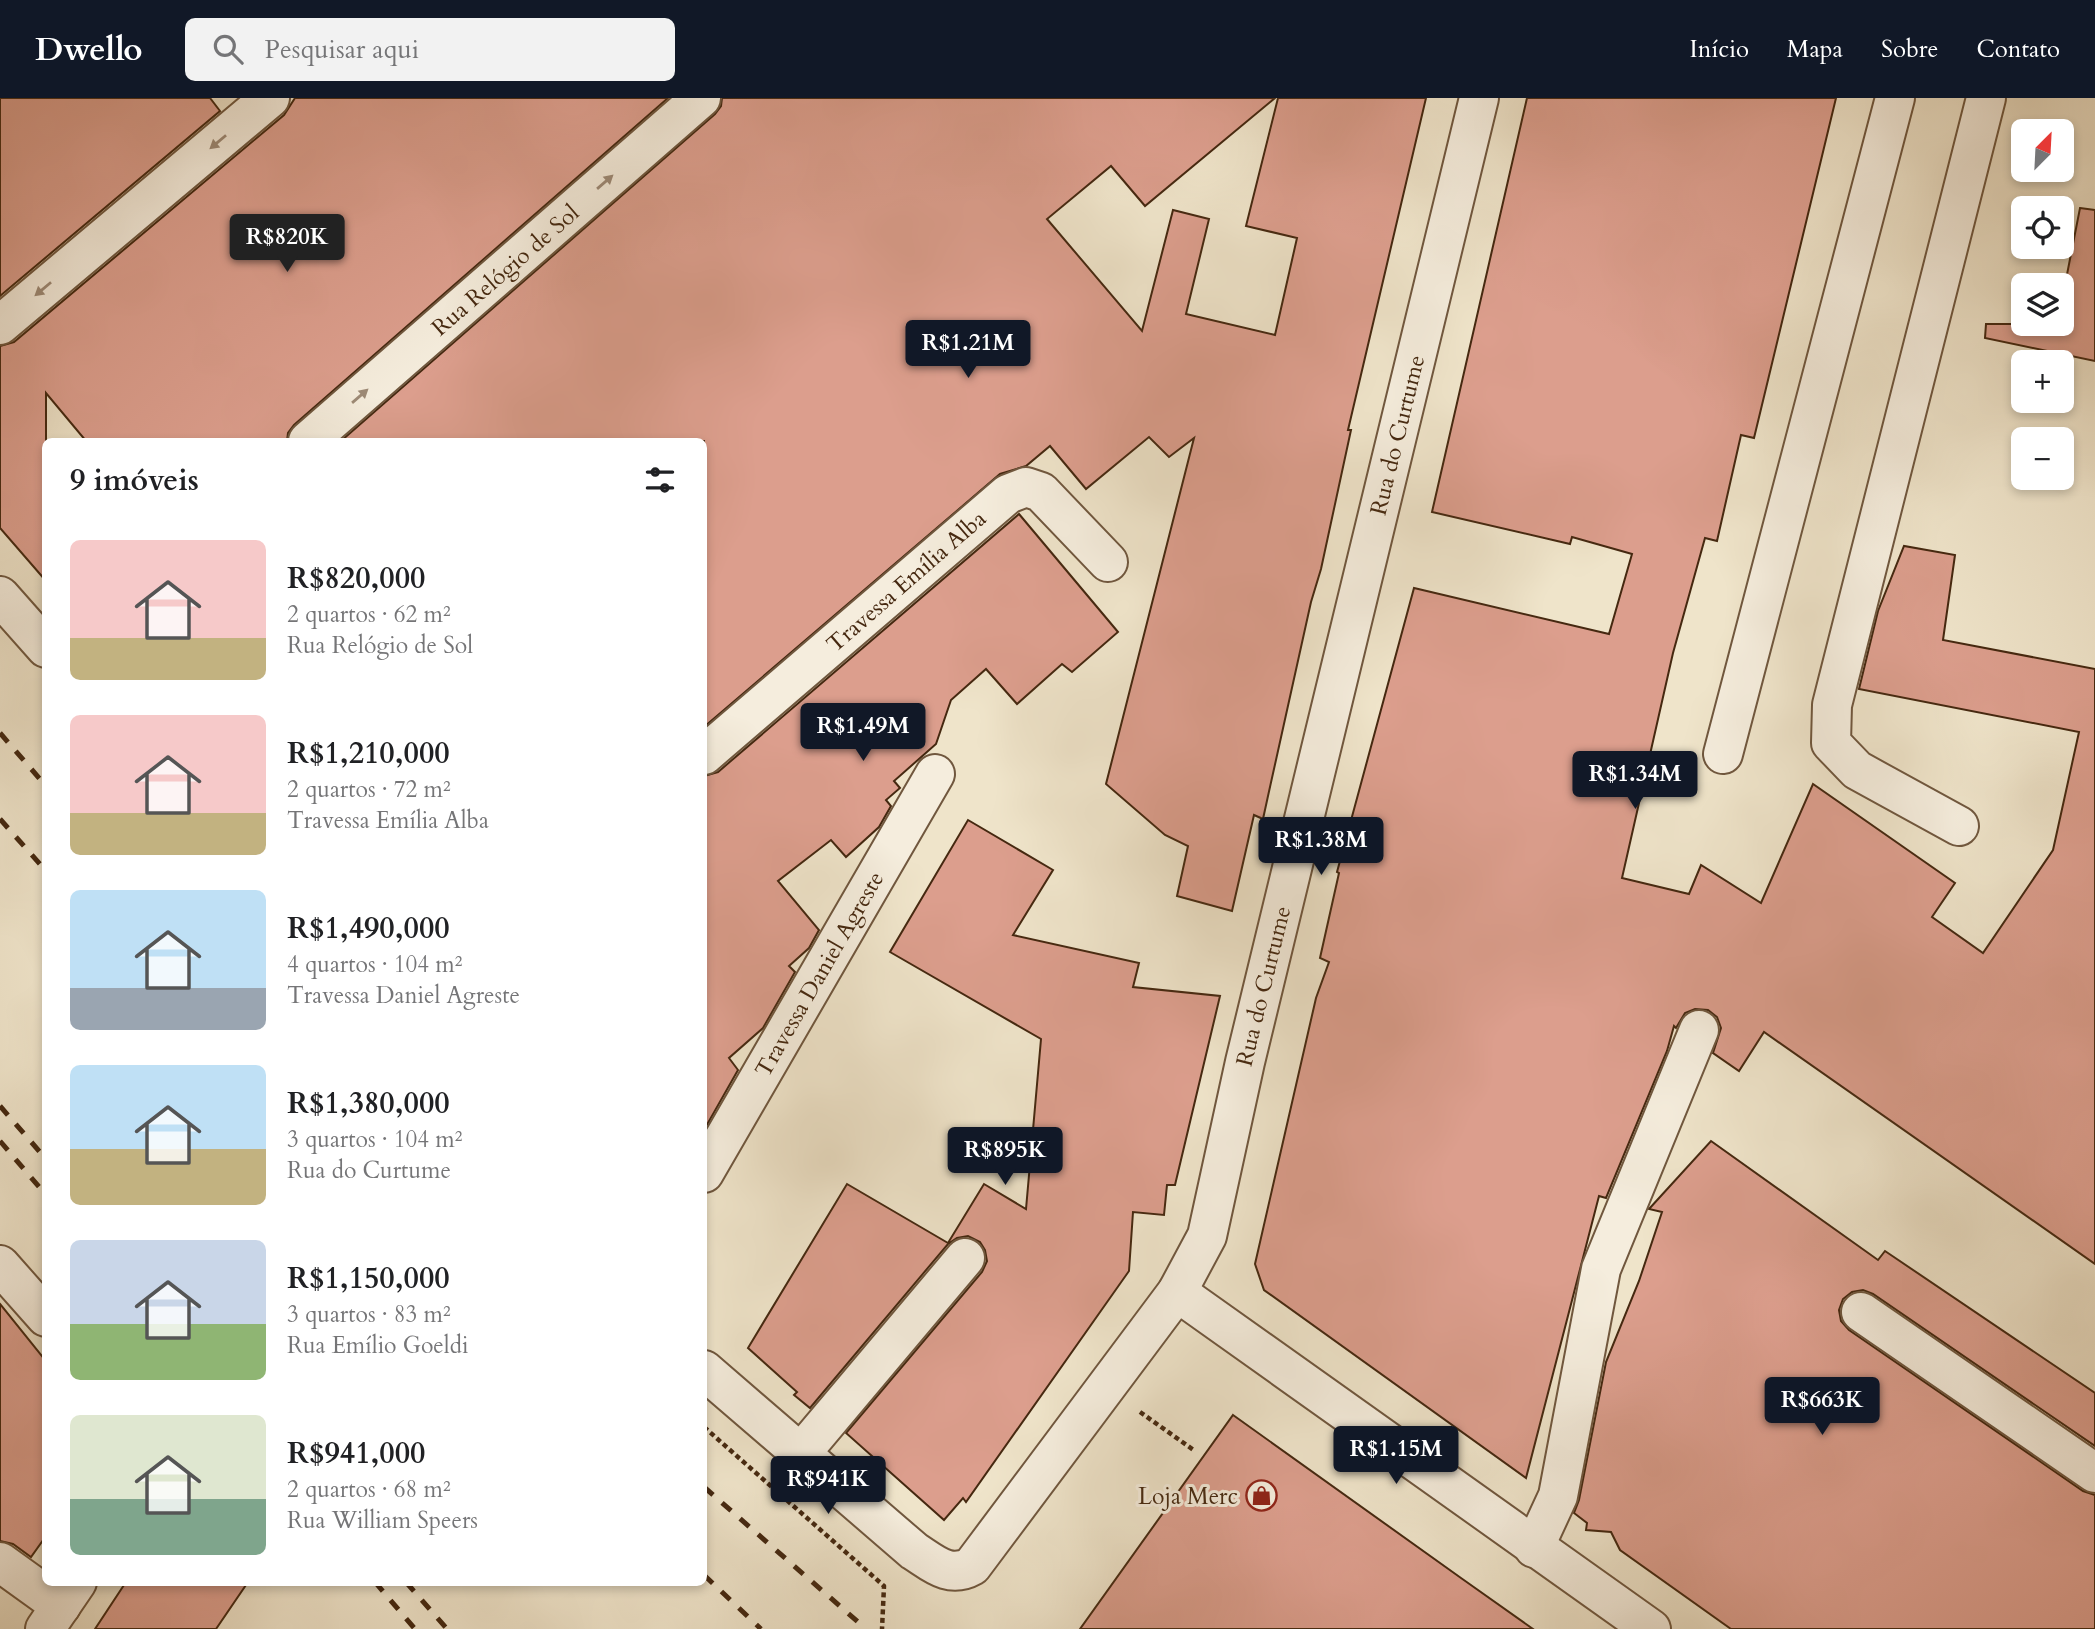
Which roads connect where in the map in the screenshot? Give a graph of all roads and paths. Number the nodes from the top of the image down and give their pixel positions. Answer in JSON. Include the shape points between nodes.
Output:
{"nodes":[{"id":1,"x":270,"y":98,"type":"edge"},
{"id":2,"x":701,"y":98,"type":"edge"},
{"id":3,"x":1479,"y":98,"type":"edge"},
{"id":4,"x":1895,"y":98,"type":"edge"},
{"id":5,"x":1986,"y":98,"type":"edge"},
{"id":6,"x":0,"y":325,"type":"edge"},
{"id":7,"x":311,"y":438,"type":"edge"},
{"id":8,"x":1108,"y":562,"type":"dead end"},
{"id":9,"x":0,"y":596,"type":"edge"},
{"id":10,"x":42,"y":643,"type":"edge"},
{"id":11,"x":707,"y":752,"type":"edge"},
{"id":12,"x":1723,"y":754,"type":"dead end"},
{"id":13,"x":936,"y":774,"type":"dead end"},
{"id":14,"x":1959,"y":826,"type":"dead end"},
{"id":15,"x":1699,"y":1030,"type":"dead end"},
{"id":16,"x":707,"y":1168,"type":"edge"},
{"id":17,"x":965,"y":1258,"type":"dead end"},
{"id":18,"x":0,"y":1265,"type":"edge"},
{"id":19,"x":1177,"y":1292,"type":"junction"},
{"id":20,"x":42,"y":1312,"type":"edge"},
{"id":21,"x":1861,"y":1312,"type":"dead end"},
{"id":22,"x":707,"y":1373,"type":"edge"},
{"id":23,"x":1140,"y":1412,"type":"dead end"},
{"id":24,"x":707,"y":1430,"type":"edge"},
{"id":25,"x":1195,"y":1451,"type":"dead end"},
{"id":26,"x":801,"y":1453,"type":"junction"},
{"id":27,"x":2095,"y":1474,"type":"edge"},
{"id":28,"x":1534,"y":1548,"type":"junction"},
{"id":29,"x":0,"y":1562,"type":"edge"},
{"id":30,"x":61,"y":1606,"type":"edge"},
{"id":31,"x":882,"y":1629,"type":"edge"},
{"id":32,"x":1651,"y":1629,"type":"edge"}],
"edges":[{"from":1,"to":6,"type":"street","one_way":true},
{"from":7,"to":2,"type":"street","name":"Rua Relógio de Sol","one_way":true},
{"from":3,"to":19,"type":"street","name":"Rua do Curtume","via":[[1207,1236]]},
{"from":4,"to":12,"type":"street"},
{"from":5,"to":14,"type":"street","via":[[1832,705],[1831,743],[1857,770]]},
{"from":8,"to":11,"type":"street","name":"Travessa Emília Alba","via":[[1041,492],[1026,486],[1008,494]]},
{"from":9,"to":10,"type":"street"},
{"from":13,"to":16,"type":"street","name":"Travessa Daniel Agreste"},
{"from":15,"to":28,"type":"street","via":[[1601,1269],[1558,1496]]},
{"from":17,"to":26,"type":"street"},
{"from":18,"to":20,"type":"street"},
{"from":19,"to":26,"type":"street","name":"Rua do Curtume","via":[[972,1566],[961,1573],[948,1572],[914,1551]]},
{"from":19,"to":28,"type":"street"},
{"from":21,"to":27,"type":"street"},
{"from":22,"to":26,"type":"street"},
{"from":23,"to":25,"type":"path"},
{"from":24,"to":31,"type":"path","via":[[884,1586]]},
{"from":28,"to":32,"type":"street"},
{"from":29,"to":30,"type":"street"}]}
